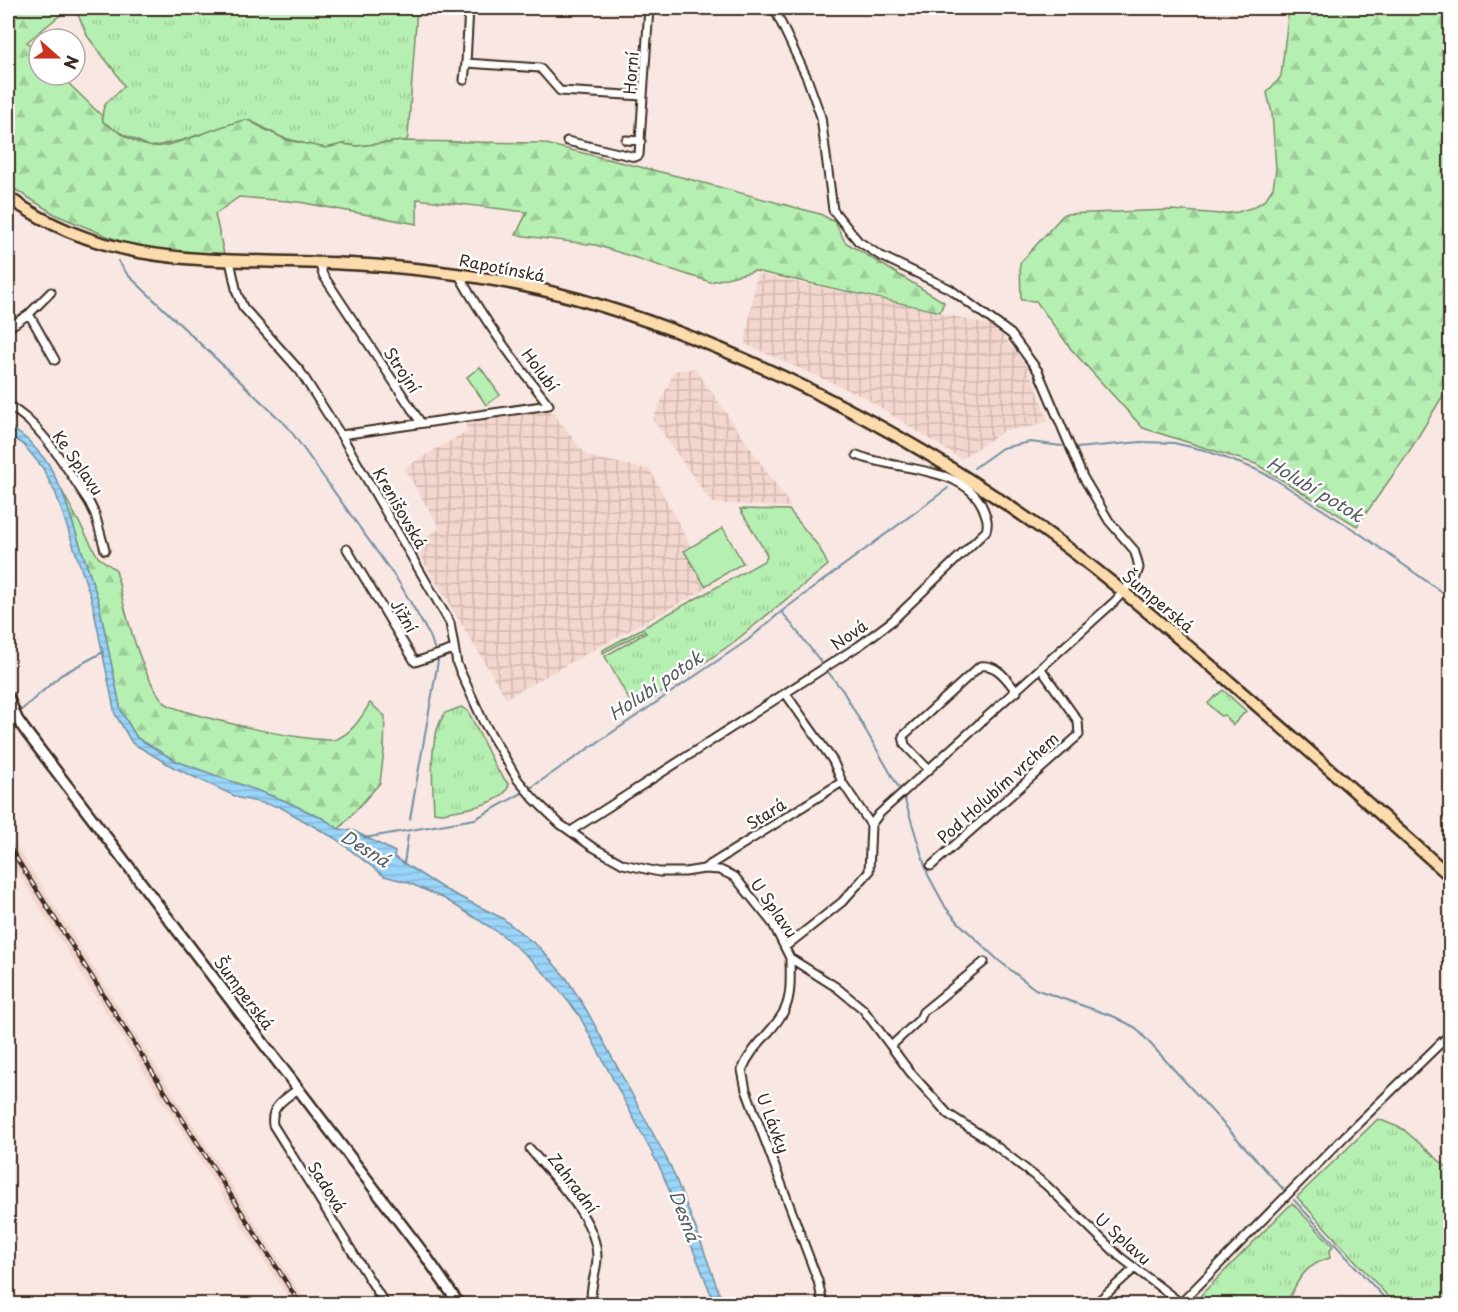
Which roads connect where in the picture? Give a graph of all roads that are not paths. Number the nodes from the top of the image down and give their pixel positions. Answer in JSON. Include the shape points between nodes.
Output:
{"nodes":[{"id":1,"x":469,"y":8,"type":"edge"},
{"id":2,"x":649,"y":8,"type":"edge"},
{"id":3,"x":774,"y":8,"type":"edge"},
{"id":4,"x":466,"y":63,"type":"junction"},
{"id":5,"x":464,"y":80,"type":"dead end"},
{"id":6,"x":643,"y":96,"type":"junction"},
{"id":7,"x":626,"y":140,"type":"dead end"},
{"id":8,"x":567,"y":141,"type":"dead end"},
{"id":9,"x":641,"y":141,"type":"junction"},
{"id":10,"x":8,"y":200,"type":"edge"},
{"id":11,"x":230,"y":261,"type":"junction"},
{"id":12,"x":319,"y":262,"type":"junction"},
{"id":13,"x":459,"y":274,"type":"junction"},
{"id":14,"x":51,"y":292,"type":"dead end"},
{"id":15,"x":29,"y":314,"type":"junction"},
{"id":16,"x":8,"y":328,"type":"edge"},
{"id":17,"x":55,"y":360,"type":"dead end"},
{"id":18,"x":8,"y":406,"type":"edge"},
{"id":19,"x":421,"y":423,"type":"junction"},
{"id":20,"x":341,"y":435,"type":"junction"},
{"id":21,"x":856,"y":455,"type":"dead end"},
{"id":22,"x":963,"y":476,"type":"joint"},
{"id":23,"x":347,"y":549,"type":"dead end"},
{"id":24,"x":105,"y":550,"type":"dead end"},
{"id":25,"x":1124,"y":592,"type":"junction"},
{"id":26,"x":454,"y":649,"type":"junction"},
{"id":27,"x":1041,"y":669,"type":"junction"},
{"id":28,"x":1017,"y":692,"type":"junction"},
{"id":29,"x":786,"y":694,"type":"junction"},
{"id":30,"x":8,"y":697,"type":"edge"},
{"id":31,"x":929,"y":770,"type":"junction"},
{"id":32,"x":842,"y":782,"type":"junction"},
{"id":33,"x":521,"y":784,"type":"joint"},
{"id":34,"x":871,"y":825,"type":"junction"},
{"id":35,"x":571,"y":831,"type":"junction"},
{"id":36,"x":931,"y":866,"type":"dead end"},
{"id":37,"x":704,"y":869,"type":"junction"},
{"id":38,"x":1450,"y":876,"type":"edge"},
{"id":39,"x":785,"y":947,"type":"junction"},
{"id":40,"x":790,"y":958,"type":"junction"},
{"id":41,"x":984,"y":962,"type":"dead end"},
{"id":42,"x":1450,"y":1034,"type":"edge"},
{"id":43,"x":891,"y":1046,"type":"junction"},
{"id":44,"x":298,"y":1089,"type":"junction"},
{"id":45,"x":530,"y":1149,"type":"dead end"},
{"id":46,"x":1134,"y":1269,"type":"junction"},
{"id":47,"x":1181,"y":1304,"type":"edge"},
{"id":48,"x":385,"y":1305,"type":"edge"},
{"id":49,"x":459,"y":1305,"type":"edge"},
{"id":50,"x":592,"y":1305,"type":"edge"},
{"id":51,"x":823,"y":1305,"type":"edge"},
{"id":52,"x":1095,"y":1305,"type":"edge"}],
"edges":[{"from":1,"to":4,"type":"street"},
{"from":2,"to":6,"type":"street","name":"Horní"},
{"from":3,"to":25,"type":"street","via":[[821,117],[833,210],[858,242],[950,290],[1011,334],[1038,371],[1099,506],[1135,553],[1137,573]]},
{"from":4,"to":5,"type":"street"},
{"from":4,"to":6,"type":"street","via":[[540,68],[560,91]]},
{"from":6,"to":9,"type":"street","name":"Horní"},
{"from":7,"to":9,"type":"street"},
{"from":8,"to":9,"type":"street","via":[[635,157],[639,155]]},
{"from":10,"to":11,"type":"main road","name":"Rapotínská","via":[[61,229],[106,245],[162,256]]},
{"from":11,"to":12,"type":"main road","name":"Rapotínská"},
{"from":11,"to":20,"type":"street","name":"Krenišovská","via":[[243,307],[300,371]]},
{"from":12,"to":13,"type":"main road","name":"Rapotínská"},
{"from":12,"to":19,"type":"street","name":"Strojní","via":[[323,275]]},
{"from":13,"to":19,"type":"street","name":"Holubí","via":[[478,309],[549,405]]},
{"from":13,"to":22,"type":"main road","name":"Rapotínská","via":[[577,299],[682,334],[841,406]]},
{"from":14,"to":15,"type":"street"},
{"from":15,"to":16,"type":"street"},
{"from":15,"to":17,"type":"street"},
{"from":18,"to":24,"type":"street","name":"Ke Splavu","via":[[35,425],[89,502]]},
{"from":19,"to":20,"type":"street"},
{"from":20,"to":26,"type":"street","name":"Krenišovská","via":[[450,623]]},
{"from":21,"to":29,"type":"street","name":"Nová","via":[[942,474],[976,494],[988,525],[982,536],[892,621]]},
{"from":22,"to":25,"type":"main road","name":"Šumperská","via":[[1042,529]]},
{"from":23,"to":26,"type":"street","name":"Jižní","via":[[415,662]]},
{"from":25,"to":27,"type":"street"},
{"from":25,"to":38,"type":"main road","name":"Šumperská"},
{"from":26,"to":33,"type":"street","name":"Krenišovská","via":[[483,721]]},
{"from":27,"to":28,"type":"street"},
{"from":27,"to":36,"type":"street","name":"Pod Holubím vrchem","via":[[1077,720],[1079,735]]},
{"from":28,"to":31,"type":"street"},
{"from":28,"to":31,"type":"street","via":[[996,668],[980,666],[903,736],[905,745]]},
{"from":29,"to":32,"type":"street","via":[[833,761]]},
{"from":29,"to":35,"type":"street","name":"Nová"},
{"from":30,"to":44,"type":"street","name":"Šumperská","via":[[16,716]]},
{"from":31,"to":34,"type":"street"},
{"from":32,"to":34,"type":"street"},
{"from":32,"to":37,"type":"street","name":"Stará"},
{"from":33,"to":35,"type":"street","name":"U Splavu"},
{"from":34,"to":39,"type":"street","via":[[869,872],[842,902]]},
{"from":35,"to":37,"type":"street","name":"U Splavu","via":[[623,864],[659,873]]},
{"from":37,"to":39,"type":"street","name":"U Splavu","via":[[720,870],[735,877],[773,924]]},
{"from":39,"to":40,"type":"street","name":"U Splavu"},
{"from":40,"to":43,"type":"street","name":"U Splavu","via":[[863,1009]]},
{"from":40,"to":51,"type":"street","name":"U Lávky","via":[[790,986],[784,1011],[756,1044],[742,1070],[746,1090],[818,1281]]},
{"from":41,"to":43,"type":"street","via":[[923,1012]]},
{"from":42,"to":47,"type":"street"},
{"from":43,"to":46,"type":"street","name":"U Splavu","via":[[948,1114],[1046,1185]]},
{"from":44,"to":48,"type":"street","name":"Sadová","via":[[277,1106],[273,1125]]},
{"from":44,"to":49,"type":"street","name":"Šumperská"},
{"from":45,"to":50,"type":"street","name":"Zahradní","via":[[579,1209],[593,1235],[597,1258]]},
{"from":46,"to":47,"type":"street","name":"U Splavu"},
{"from":46,"to":52,"type":"street"}]}
